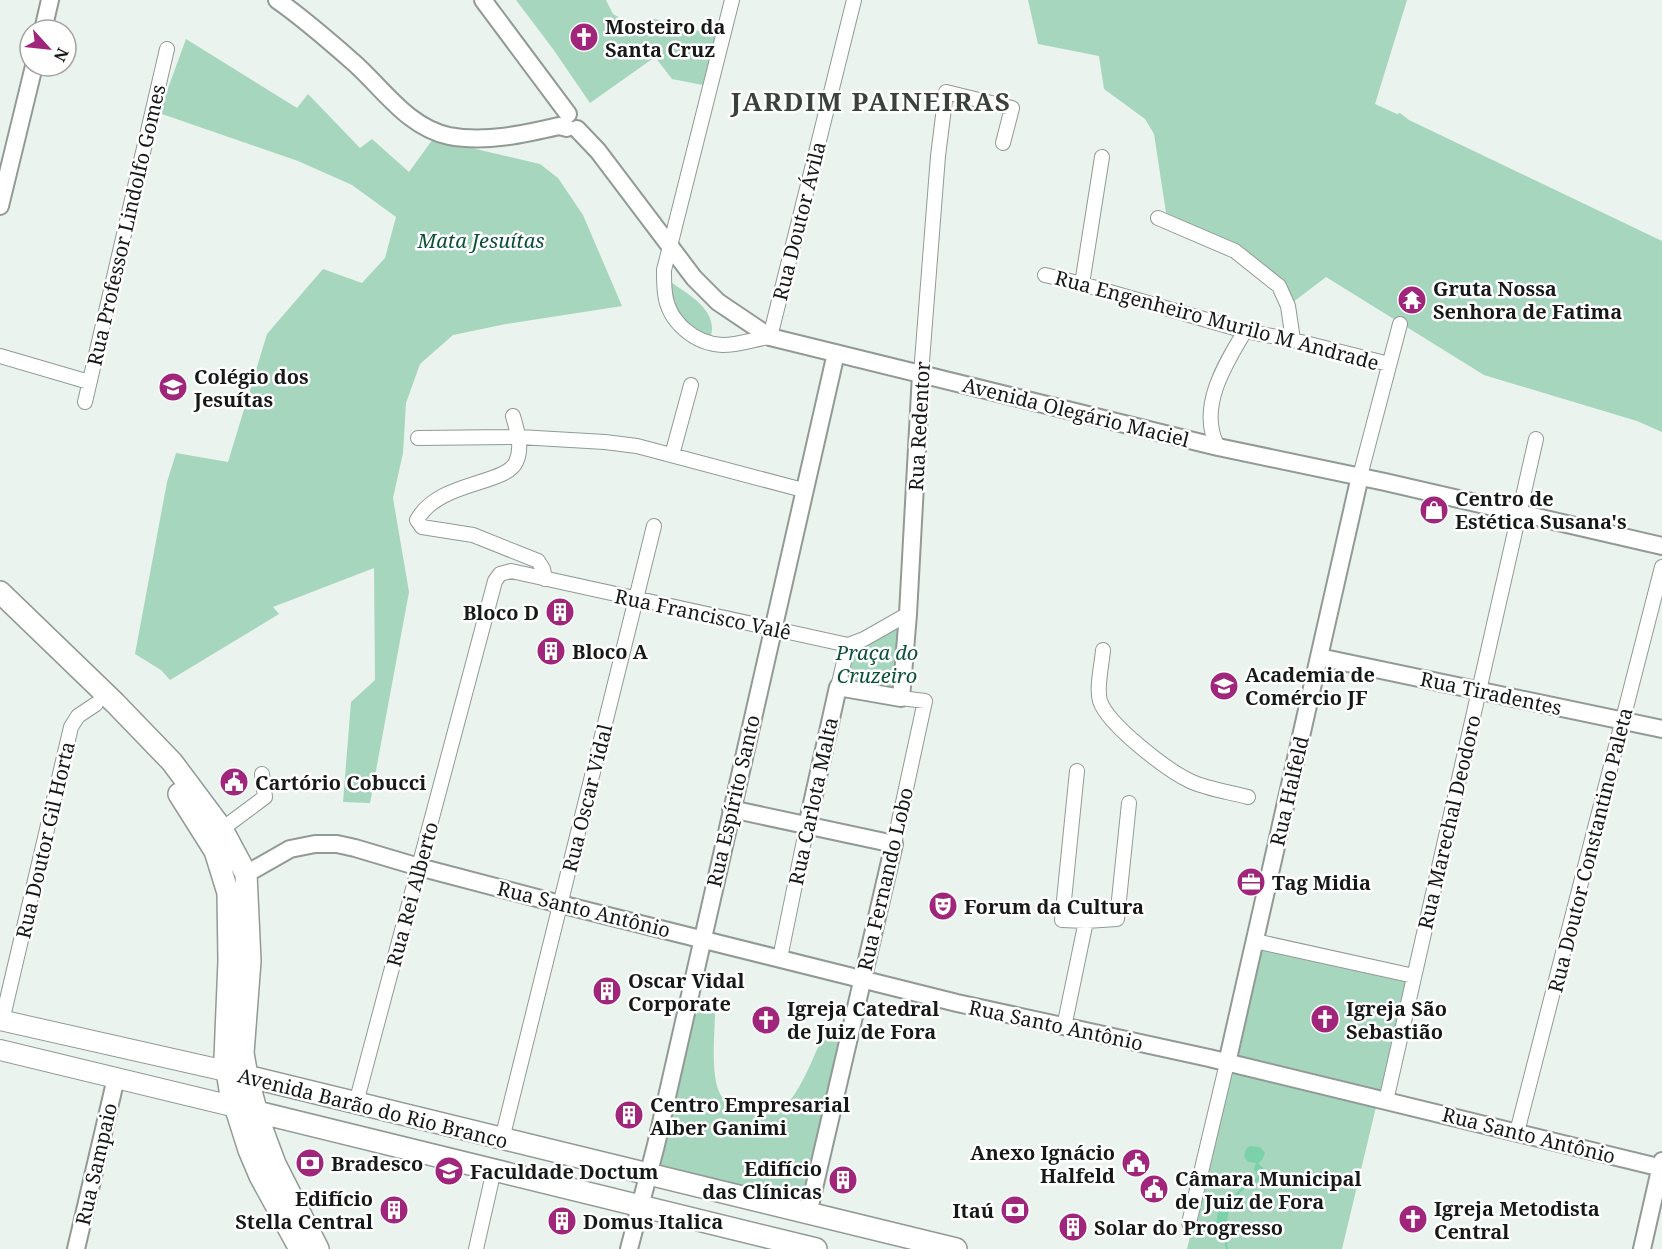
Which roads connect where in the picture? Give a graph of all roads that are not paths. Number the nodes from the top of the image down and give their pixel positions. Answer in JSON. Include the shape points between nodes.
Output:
{"nodes":[{"id":1,"x":50,"y":0,"type":"edge"},
{"id":2,"x":483,"y":0,"type":"edge"},
{"id":3,"x":732,"y":0,"type":"edge"},
{"id":4,"x":854,"y":0,"type":"edge"},
{"id":5,"x":286,"y":2,"type":"edge"},
{"id":6,"x":46,"y":18,"type":"edge"},
{"id":7,"x":167,"y":49,"type":"dead end"},
{"id":8,"x":31,"y":78,"type":"edge"},
{"id":9,"x":570,"y":124,"type":"junction"},
{"id":10,"x":1003,"y":143,"type":"dead end"},
{"id":11,"x":1102,"y":157,"type":"dead end"},
{"id":12,"x":0,"y":206,"type":"edge"},
{"id":13,"x":1158,"y":218,"type":"dead end"},
{"id":14,"x":671,"y":246,"type":"junction"},
{"id":15,"x":1045,"y":275,"type":"dead end"},
{"id":16,"x":1082,"y":284,"type":"junction"},
{"id":17,"x":1400,"y":324,"type":"dead end"},
{"id":18,"x":1245,"y":331,"type":"junction"},
{"id":19,"x":770,"y":337,"type":"junction"},
{"id":20,"x":1293,"y":340,"type":"junction"},
{"id":21,"x":836,"y":353,"type":"junction"},
{"id":22,"x":0,"y":356,"type":"edge"},
{"id":23,"x":1389,"y":364,"type":"junction"},
{"id":24,"x":921,"y":374,"type":"junction"},
{"id":25,"x":89,"y":382,"type":"junction"},
{"id":26,"x":691,"y":385,"type":"dead end"},
{"id":27,"x":85,"y":402,"type":"dead end"},
{"id":28,"x":513,"y":416,"type":"dead end"},
{"id":29,"x":519,"y":437,"type":"junction"},
{"id":30,"x":418,"y":438,"type":"dead end"},
{"id":31,"x":1536,"y":439,"type":"dead end"},
{"id":32,"x":1218,"y":447,"type":"junction"},
{"id":33,"x":672,"y":455,"type":"junction"},
{"id":34,"x":1360,"y":477,"type":"junction"},
{"id":35,"x":803,"y":490,"type":"junction"},
{"id":36,"x":1520,"y":512,"type":"junction"},
{"id":37,"x":654,"y":526,"type":"dead end"},
{"id":38,"x":1662,"y":546,"type":"edge"},
{"id":39,"x":1662,"y":567,"type":"edge"},
{"id":40,"x":545,"y":579,"type":"junction"},
{"id":41,"x":495,"y":581,"type":"joint"},
{"id":42,"x":0,"y":592,"type":"edge"},
{"id":43,"x":636,"y":599,"type":"junction"},
{"id":44,"x":0,"y":612,"type":"edge"},
{"id":45,"x":908,"y":614,"type":"junction"},
{"id":46,"x":772,"y":629,"type":"junction"},
{"id":47,"x":848,"y":645,"type":"junction"},
{"id":48,"x":1103,"y":650,"type":"dead end"},
{"id":49,"x":1319,"y":657,"type":"junction"},
{"id":50,"x":837,"y":687,"type":"junction"},
{"id":51,"x":1479,"y":690,"type":"junction"},
{"id":52,"x":901,"y":698,"type":"junction"},
{"id":53,"x":96,"y":704,"type":"junction"},
{"id":54,"x":1623,"y":721,"type":"junction"},
{"id":55,"x":1662,"y":729,"type":"edge"},
{"id":56,"x":1077,"y":771,"type":"dead end"},
{"id":57,"x":262,"y":774,"type":"dead end"},
{"id":58,"x":1248,"y":797,"type":"dead end"},
{"id":59,"x":184,"y":801,"type":"junction"},
{"id":60,"x":1129,"y":803,"type":"dead end"},
{"id":61,"x":731,"y":809,"type":"junction"},
{"id":62,"x":807,"y":826,"type":"junction"},
{"id":63,"x":222,"y":830,"type":"junction"},
{"id":64,"x":894,"y":844,"type":"junction"},
{"id":65,"x":419,"y":867,"type":"junction"},
{"id":66,"x":246,"y":874,"type":"junction"},
{"id":67,"x":560,"y":904,"type":"junction"},
{"id":68,"x":1086,"y":921,"type":"junction"},
{"id":69,"x":702,"y":939,"type":"junction"},
{"id":70,"x":1255,"y":941,"type":"junction"},
{"id":71,"x":780,"y":958,"type":"junction"},
{"id":72,"x":1414,"y":976,"type":"junction"},
{"id":73,"x":863,"y":979,"type":"junction"},
{"id":74,"x":1,"y":1021,"type":"edge"},
{"id":75,"x":1064,"y":1027,"type":"junction"},
{"id":76,"x":0,"y":1050,"type":"edge"},
{"id":77,"x":1227,"y":1062,"type":"junction"},
{"id":78,"x":226,"y":1071,"type":"junction"},
{"id":79,"x":247,"y":1076,"type":"junction"},
{"id":80,"x":116,"y":1078,"type":"junction"},
{"id":81,"x":1386,"y":1101,"type":"junction"},
{"id":82,"x":356,"y":1103,"type":"junction"},
{"id":83,"x":236,"y":1107,"type":"junction"},
{"id":84,"x":267,"y":1114,"type":"junction"},
{"id":85,"x":1517,"y":1132,"type":"junction"},
{"id":86,"x":502,"y":1139,"type":"junction"},
{"id":87,"x":1662,"y":1165,"type":"edge"},
{"id":88,"x":494,"y":1170,"type":"junction"},
{"id":89,"x":648,"y":1175,"type":"junction"},
{"id":90,"x":639,"y":1206,"type":"junction"},
{"id":91,"x":808,"y":1214,"type":"junction"},
{"id":92,"x":1189,"y":1222,"type":"dead end"},
{"id":93,"x":893,"y":1242,"type":"edge"},
{"id":94,"x":764,"y":1243,"type":"edge"},
{"id":95,"x":76,"y":1249,"type":"edge"},
{"id":96,"x":300,"y":1249,"type":"edge"},
{"id":97,"x":318,"y":1249,"type":"edge"},
{"id":98,"x":476,"y":1249,"type":"edge"},
{"id":99,"x":629,"y":1249,"type":"edge"},
{"id":100,"x":816,"y":1249,"type":"edge"},
{"id":101,"x":956,"y":1249,"type":"edge"},
{"id":102,"x":1642,"y":1249,"type":"edge"}],
"edges":[{"from":1,"to":6,"type":"street"},
{"from":2,"to":9,"type":"street","name":"Avenida Olegário Maciel"},
{"from":3,"to":14,"type":"street"},
{"from":4,"to":19,"type":"street","name":"Rua Doutor Ávila"},
{"from":5,"to":9,"type":"street","via":[[410,117],[435,131],[468,138],[508,136]]},
{"from":7,"to":25,"type":"street","name":"Rua Professor Lindolfo Gomes"},
{"from":8,"to":12,"type":"street"},
{"from":9,"to":14,"type":"street","name":"Avenida Olegário Maciel","via":[[598,151]]},
{"from":10,"to":24,"type":"street","name":"Rua Redentor","via":[[1012,108],[946,92]]},
{"from":11,"to":16,"type":"street"},
{"from":13,"to":20,"type":"street","via":[[1235,251],[1279,286],[1288,306]]},
{"from":14,"to":19,"type":"street","name":"Avenida Olegário Maciel","via":[[718,302]]},
{"from":14,"to":19,"type":"street","via":[[664,270],[665,295],[673,317],[686,331],[705,342],[724,345]]},
{"from":15,"to":16,"type":"street","name":"Rua Engenheiro Murilo M Andrade"},
{"from":16,"to":18,"type":"street","name":"Rua Engenheiro Murilo M Andrade"},
{"from":17,"to":23,"type":"street","name":"Rua Halfeld"},
{"from":18,"to":20,"type":"street","name":"Rua Engenheiro Murilo M Andrade"},
{"from":18,"to":32,"type":"street","via":[[1215,393],[1210,418]]},
{"from":19,"to":21,"type":"street","name":"Avenida Olegário Maciel"},
{"from":20,"to":23,"type":"street","name":"Rua Engenheiro Murilo M Andrade"},
{"from":21,"to":24,"type":"street","name":"Avenida Olegário Maciel"},
{"from":21,"to":35,"type":"street","name":"Rua Espírito Santo"},
{"from":22,"to":25,"type":"street"},
{"from":23,"to":34,"type":"street","name":"Rua Halfeld"},
{"from":24,"to":32,"type":"street","name":"Avenida Olegário Maciel"},
{"from":24,"to":45,"type":"street","name":"Rua Redentor"},
{"from":25,"to":27,"type":"street","name":"Rua Professor Lindolfo Gomes"},
{"from":26,"to":33,"type":"street"},
{"from":28,"to":29,"type":"street"},
{"from":29,"to":30,"type":"street"},
{"from":29,"to":33,"type":"street","via":[[605,442]]},
{"from":29,"to":40,"type":"street","via":[[516,465],[504,475],[441,496],[417,520],[422,527],[473,535],[538,561]]},
{"from":31,"to":36,"type":"street","name":"Rua Marechal Deodoro"},
{"from":32,"to":34,"type":"street","name":"Avenida Olegário Maciel"},
{"from":33,"to":35,"type":"street"},
{"from":34,"to":36,"type":"street","name":"Avenida Olegário Maciel"},
{"from":34,"to":49,"type":"street","name":"Rua Halfeld"},
{"from":35,"to":46,"type":"street","name":"Rua Espírito Santo"},
{"from":36,"to":38,"type":"street","name":"Avenida Olegário Maciel"},
{"from":36,"to":51,"type":"street","name":"Rua Marechal Deodoro"},
{"from":37,"to":43,"type":"street","name":"Rua Oscar Vidal"},
{"from":39,"to":54,"type":"street","name":"Rua Doutor Constantino Paleta"},
{"from":40,"to":41,"type":"street","name":"Rua Francisco Valê","via":[[511,571],[500,574]]},
{"from":40,"to":43,"type":"street","name":"Rua Francisco Valê"},
{"from":41,"to":65,"type":"street","name":"Rua Rei Alberto"},
{"from":42,"to":63,"type":"main road","via":[[172,762]]},
{"from":43,"to":46,"type":"street","name":"Rua Francisco Valê"},
{"from":43,"to":67,"type":"street","name":"Rua Oscar Vidal"},
{"from":44,"to":53,"type":"main road"},
{"from":45,"to":47,"type":"street"},
{"from":45,"to":52,"type":"street","name":"Rua Redentor"},
{"from":46,"to":47,"type":"street","name":"Rua Francisco Valê"},
{"from":46,"to":61,"type":"street","name":"Rua Espírito Santo"},
{"from":47,"to":50,"type":"street","name":"Rua Carlota Malta"},
{"from":48,"to":58,"type":"street","via":[[1100,701],[1112,721],[1157,760],[1191,781]]},
{"from":49,"to":51,"type":"street","name":"Rua Tiradentes"},
{"from":49,"to":70,"type":"street","name":"Rua Halfeld"},
{"from":50,"to":52,"type":"street","name":"Rua Fernando Lobo"},
{"from":50,"to":62,"type":"street","name":"Rua Carlota Malta"},
{"from":51,"to":54,"type":"street","name":"Rua Tiradentes"},
{"from":51,"to":72,"type":"street","name":"Rua Marechal Deodoro"},
{"from":52,"to":64,"type":"street","name":"Rua Fernando Lobo","via":[[926,701]]},
{"from":53,"to":59,"type":"main road","via":[[165,775]]},
{"from":53,"to":74,"type":"street","name":"Rua Doutor Gil Horta","via":[[78,716],[71,727]]},
{"from":54,"to":55,"type":"street","name":"Rua Tiradentes"},
{"from":54,"to":85,"type":"street","name":"Rua Doutor Constantino Paleta"},
{"from":56,"to":68,"type":"street","via":[[1062,920]]},
{"from":57,"to":63,"type":"street","via":[[265,797]]},
{"from":59,"to":66,"type":"main road","via":[[195,808],[234,869]]},
{"from":59,"to":78,"type":"main road","via":[[215,851],[228,893]]},
{"from":60,"to":68,"type":"street","via":[[1117,919]]},
{"from":61,"to":62,"type":"street"},
{"from":61,"to":69,"type":"street","name":"Rua Espírito Santo"},
{"from":62,"to":64,"type":"street"},
{"from":62,"to":71,"type":"street","name":"Rua Carlota Malta"},
{"from":63,"to":66,"type":"main road"},
{"from":64,"to":73,"type":"street","name":"Rua Fernando Lobo"},
{"from":65,"to":66,"type":"street","name":"Rua Santo Antônio","via":[[337,844],[315,844],[290,849]]},
{"from":65,"to":67,"type":"street","name":"Rua Santo Antônio"},
{"from":65,"to":82,"type":"street","name":"Rua Rei Alberto"},
{"from":66,"to":79,"type":"main road","via":[[250,961],[243,1053]]},
{"from":67,"to":69,"type":"street","name":"Rua Santo Antônio"},
{"from":67,"to":86,"type":"street","name":"Rua Oscar Vidal"},
{"from":68,"to":75,"type":"street"},
{"from":69,"to":71,"type":"street","name":"Rua Santo Antônio"},
{"from":69,"to":89,"type":"street","name":"Rua Espírito Santo"},
{"from":70,"to":72,"type":"street"},
{"from":70,"to":77,"type":"street","name":"Rua Halfeld"},
{"from":71,"to":73,"type":"street","name":"Rua Santo Antônio"},
{"from":72,"to":81,"type":"street","name":"Rua Marechal Deodoro"},
{"from":73,"to":75,"type":"street","name":"Rua Santo Antônio"},
{"from":73,"to":91,"type":"street","name":"Rua Fernando Lobo"},
{"from":74,"to":78,"type":"main road","name":"Avenida Barão do Rio Branco"},
{"from":75,"to":77,"type":"street","name":"Rua Santo Antônio"},
{"from":76,"to":80,"type":"main road","name":"Avenida Barão do Rio Branco"},
{"from":77,"to":81,"type":"street","name":"Rua Santo Antônio"},
{"from":77,"to":92,"type":"street","name":"Rua Halfeld"},
{"from":78,"to":79,"type":"main road","name":"Avenida Barão do Rio Branco"},
{"from":78,"to":83,"type":"main road"},
{"from":79,"to":82,"type":"main road","name":"Avenida Barão do Rio Branco"},
{"from":79,"to":84,"type":"main road"},
{"from":80,"to":83,"type":"main road","name":"Avenida Barão do Rio Branco"},
{"from":80,"to":95,"type":"street","name":"Rua Sampaio"},
{"from":81,"to":85,"type":"street","name":"Rua Santo Antônio"},
{"from":82,"to":86,"type":"main road","name":"Avenida Barão do Rio Branco"},
{"from":83,"to":84,"type":"main road","name":"Avenida Barão do Rio Branco"},
{"from":83,"to":96,"type":"main road","via":[[260,1176]]},
{"from":84,"to":88,"type":"main road","name":"Avenida Barão do Rio Branco"},
{"from":84,"to":97,"type":"main road","via":[[266,1139],[275,1164]]},
{"from":85,"to":87,"type":"street","name":"Rua Santo Antônio"},
{"from":86,"to":89,"type":"main road","name":"Avenida Barão do Rio Branco"},
{"from":87,"to":102,"type":"street"},
{"from":88,"to":90,"type":"main road","name":"Avenida Barão do Rio Branco"},
{"from":88,"to":98,"type":"street"},
{"from":89,"to":90,"type":"street","name":"Rua Espírito Santo"},
{"from":89,"to":91,"type":"main road","name":"Avenida Barão do Rio Branco"},
{"from":90,"to":94,"type":"main road","name":"Avenida Barão do Rio Branco"},
{"from":90,"to":99,"type":"street","name":"Rua Espírito Santo"},
{"from":91,"to":93,"type":"main road","name":"Avenida Barão do Rio Branco"},
{"from":93,"to":101,"type":"main road","name":"Avenida Barão do Rio Branco"},
{"from":94,"to":100,"type":"main road","name":"Avenida Barão do Rio Branco"}]}
